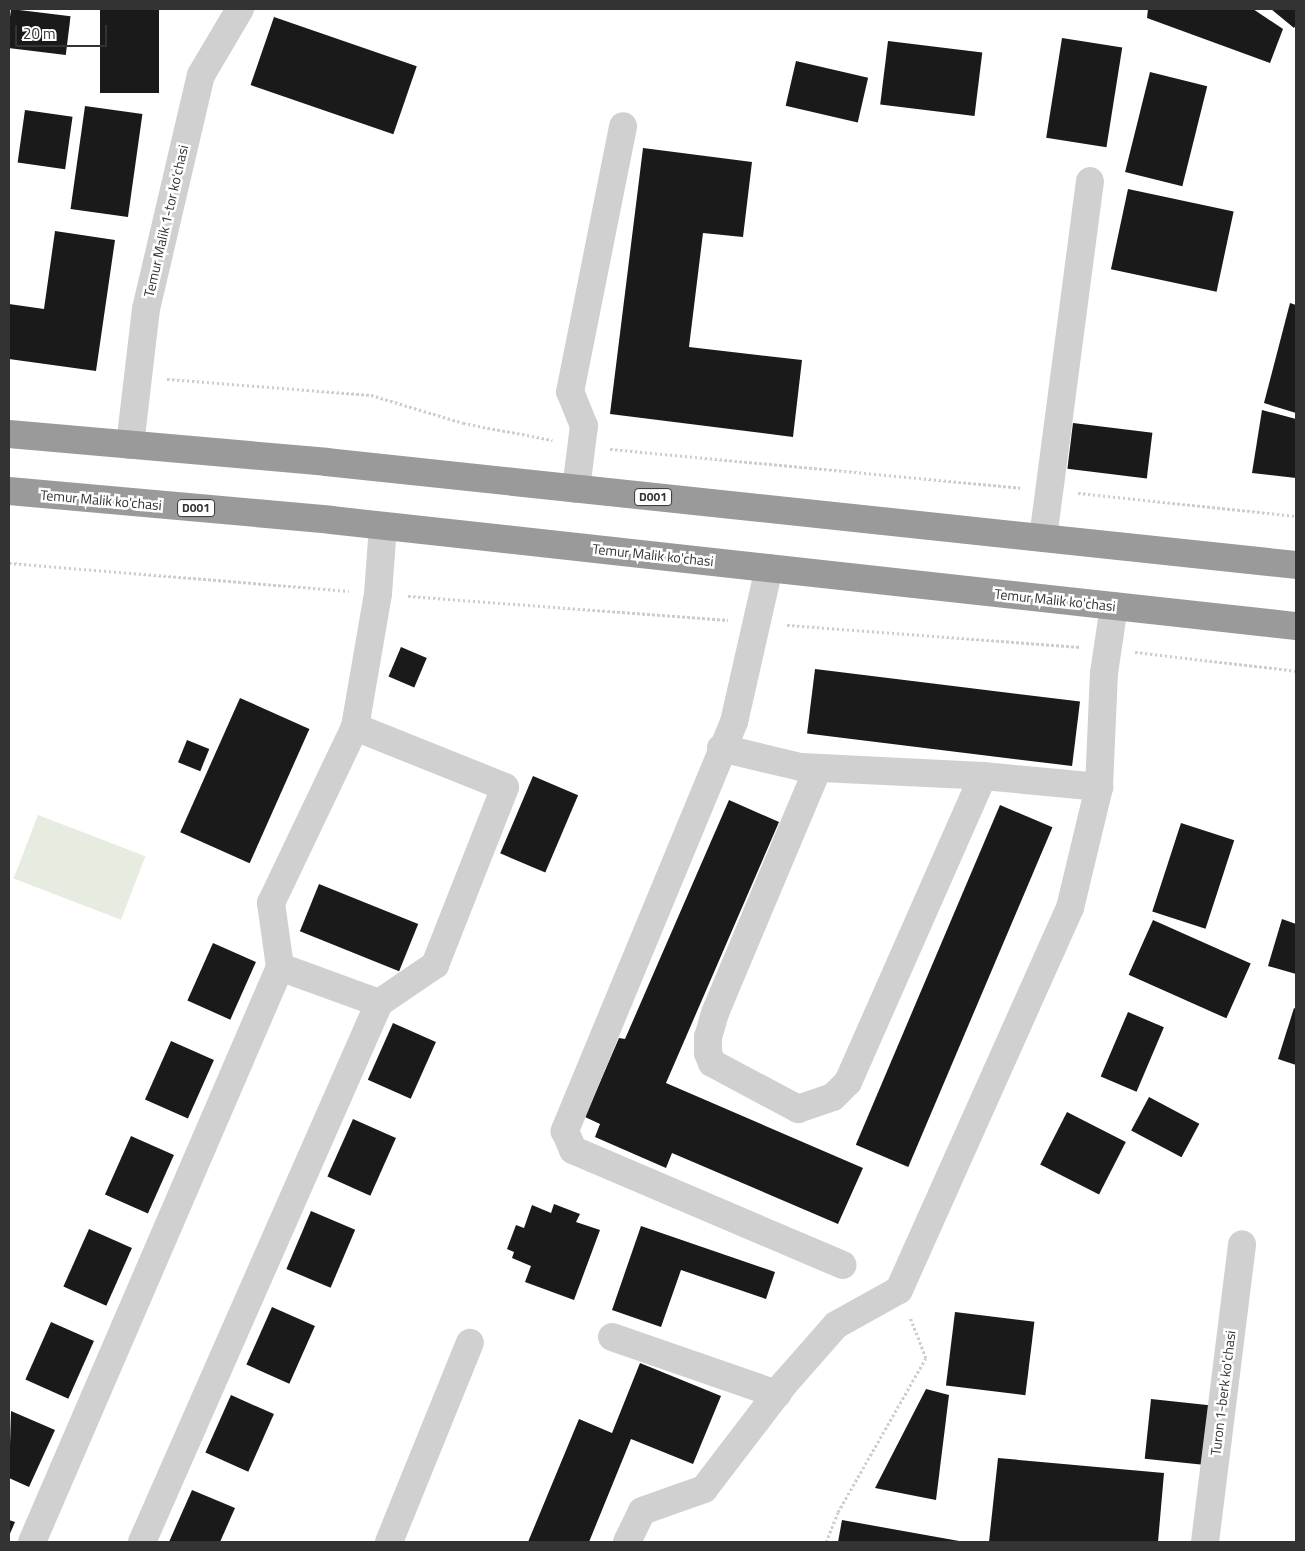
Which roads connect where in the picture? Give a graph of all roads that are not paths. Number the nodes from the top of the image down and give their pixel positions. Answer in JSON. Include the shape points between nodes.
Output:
{"nodes":[{"id":1,"x":240,"y":9,"type":"edge"},
{"id":2,"x":623,"y":126,"type":"dead end"},
{"id":3,"x":1090,"y":181,"type":"dead end"},
{"id":4,"x":9,"y":434,"type":"edge"},
{"id":5,"x":130,"y":445,"type":"junction"},
{"id":6,"x":576,"y":489,"type":"junction"},
{"id":7,"x":9,"y":492,"type":"edge"},
{"id":8,"x":382,"y":526,"type":"junction"},
{"id":9,"x":1043,"y":538,"type":"junction"},
{"id":10,"x":1296,"y":565,"type":"edge"},
{"id":11,"x":769,"y":568,"type":"junction"},
{"id":12,"x":1114,"y":606,"type":"junction"},
{"id":13,"x":1296,"y":626,"type":"edge"},
{"id":14,"x":355,"y":727,"type":"junction"},
{"id":15,"x":721,"y":748,"type":"junction"},
{"id":16,"x":818,"y":768,"type":"junction"},
{"id":17,"x":983,"y":776,"type":"junction"},
{"id":18,"x":1099,"y":787,"type":"junction"},
{"id":19,"x":280,"y":967,"type":"junction"},
{"id":20,"x":378,"y":1003,"type":"junction"},
{"id":21,"x":1242,"y":1244,"type":"dead end"},
{"id":22,"x":842,"y":1265,"type":"dead end"},
{"id":23,"x":612,"y":1337,"type":"dead end"},
{"id":24,"x":470,"y":1343,"type":"dead end"},
{"id":25,"x":777,"y":1394,"type":"junction"},
{"id":26,"x":32,"y":1542,"type":"edge"},
{"id":27,"x":142,"y":1542,"type":"edge"},
{"id":28,"x":389,"y":1542,"type":"edge"},
{"id":29,"x":627,"y":1542,"type":"edge"},
{"id":30,"x":1204,"y":1542,"type":"edge"}],
"edges":[{"from":1,"to":5,"type":"street","name":"Temur Malik 1-tor ko'chasi","via":[[201,74],[146,309]]},
{"from":2,"to":6,"type":"street","via":[[570,392],[584,426]]},
{"from":3,"to":9,"type":"street"},
{"from":4,"to":5,"type":"highway","number":"D001"},
{"from":5,"to":6,"type":"highway","number":"D001"},
{"from":6,"to":9,"type":"highway","number":"D001"},
{"from":7,"to":8,"type":"highway","name":"Temur Malik ko'chasi","number":"D001"},
{"from":8,"to":11,"type":"highway","name":"Temur Malik ko'chasi","number":"D001"},
{"from":8,"to":14,"type":"street","via":[[378,594]]},
{"from":9,"to":10,"type":"highway","number":"D001"},
{"from":11,"to":12,"type":"highway","name":"Temur Malik ko'chasi","number":"D001"},
{"from":11,"to":15,"type":"street","via":[[734,722]]},
{"from":12,"to":13,"type":"highway","name":"Temur Malik ko'chasi","number":"D001"},
{"from":12,"to":18,"type":"street"},
{"from":14,"to":19,"type":"street","via":[[271,903]]},
{"from":14,"to":20,"type":"street","via":[[505,787],[435,965]]},
{"from":15,"to":16,"type":"street"},
{"from":15,"to":22,"type":"street","via":[[565,1131],[573,1150]]},
{"from":16,"to":17,"type":"street"},
{"from":16,"to":17,"type":"street","via":[[715,1013],[708,1037],[708,1053],[712,1062],[798,1109],[833,1097],[848,1082]]},
{"from":17,"to":18,"type":"street"},
{"from":18,"to":25,"type":"street","via":[[1070,908],[899,1290],[836,1325]]},
{"from":19,"to":20,"type":"street"},
{"from":19,"to":26,"type":"street"},
{"from":20,"to":27,"type":"street"},
{"from":21,"to":30,"type":"street","name":"Turon 1-berk ko'chasi"},
{"from":23,"to":25,"type":"street"},
{"from":24,"to":28,"type":"street"},
{"from":25,"to":29,"type":"street","via":[[704,1490],[642,1511]]}]}
